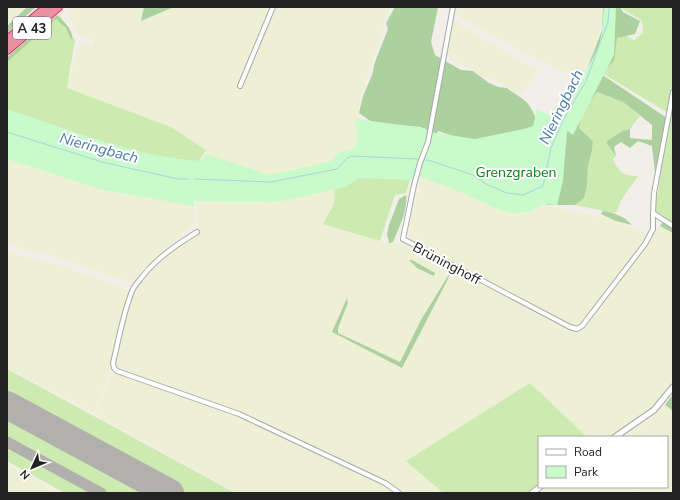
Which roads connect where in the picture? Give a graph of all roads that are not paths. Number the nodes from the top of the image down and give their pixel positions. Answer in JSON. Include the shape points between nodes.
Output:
{"nodes":[{"id":1,"x":47,"y":7,"type":"edge"},
{"id":2,"x":58,"y":7,"type":"edge"},
{"id":3,"x":273,"y":7,"type":"edge"},
{"id":4,"x":452,"y":7,"type":"edge"},
{"id":5,"x":7,"y":40,"type":"edge"},
{"id":6,"x":7,"y":50,"type":"edge"},
{"id":7,"x":240,"y":86,"type":"dead end"},
{"id":8,"x":673,"y":92,"type":"edge"},
{"id":9,"x":653,"y":213,"type":"junction"},
{"id":10,"x":673,"y":226,"type":"edge"},
{"id":11,"x":196,"y":232,"type":"dead end"},
{"id":12,"x":673,"y":387,"type":"edge"},
{"id":13,"x":616,"y":436,"type":"edge"},
{"id":14,"x":399,"y":493,"type":"edge"}],
"edges":[{"from":1,"to":5,"type":"highway","number":"A 43"},
{"from":2,"to":6,"type":"highway","number":"A 43"},
{"from":3,"to":7,"type":"street"},
{"from":4,"to":9,"type":"street","name":"Brüninghoff","via":[[428,142],[414,186],[403,239],[578,329],[645,244],[652,229]]},
{"from":8,"to":9,"type":"street","via":[[654,193]]},
{"from":9,"to":10,"type":"street"},
{"from":11,"to":14,"type":"street","via":[[160,258],[134,288],[122,326],[114,368],[252,420],[385,483]]},
{"from":12,"to":13,"type":"street","via":[[654,410]]}]}
